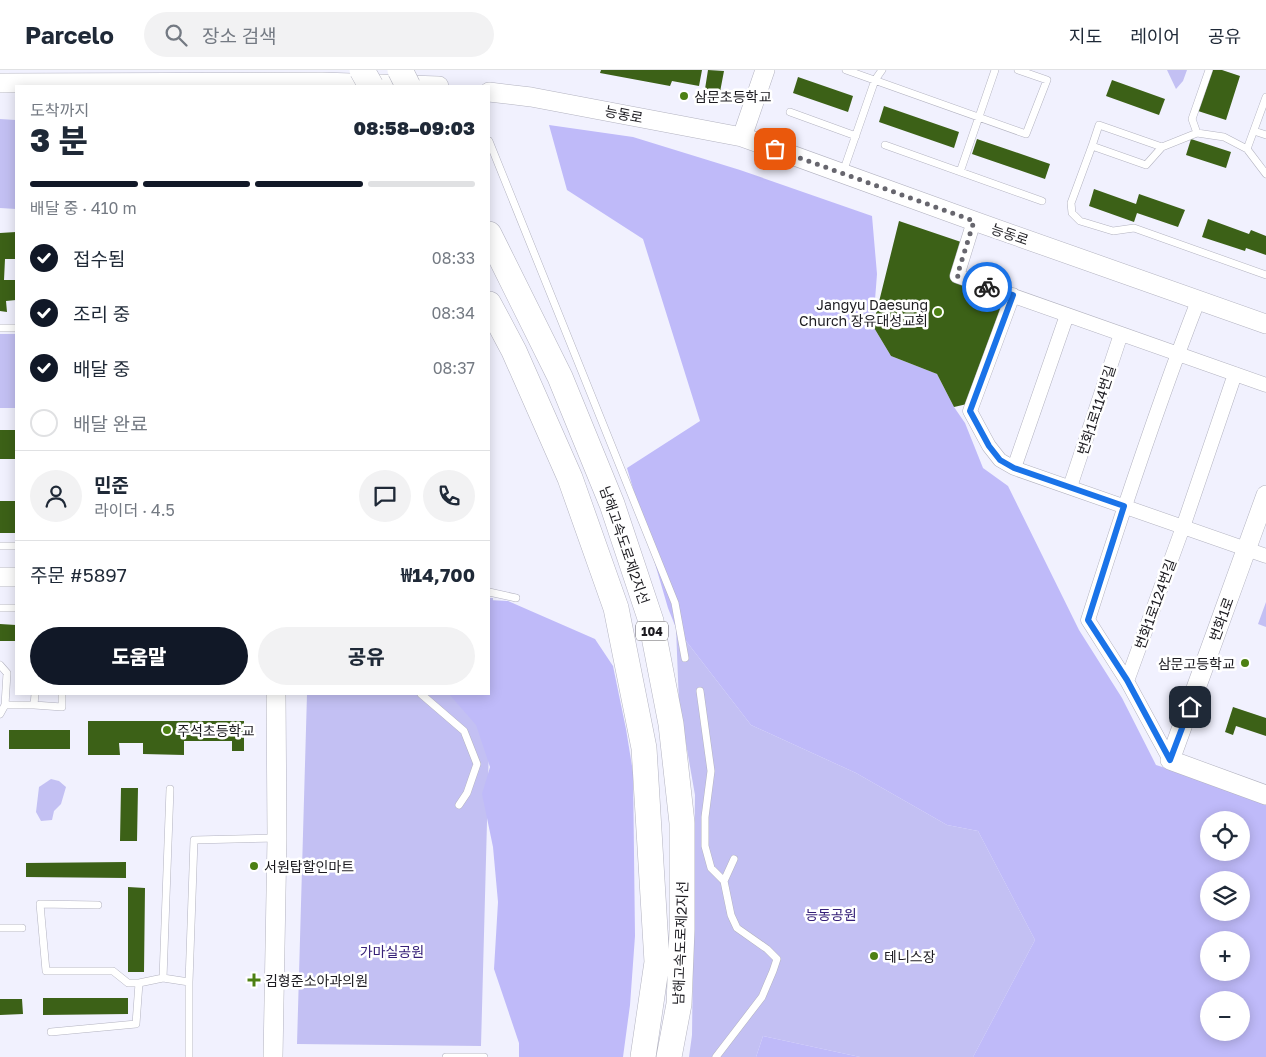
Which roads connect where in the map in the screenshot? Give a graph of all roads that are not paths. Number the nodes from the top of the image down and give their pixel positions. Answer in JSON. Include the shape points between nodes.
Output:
{"nodes":[{"id":1,"x":362,"y":70,"type":"edge"},
{"id":2,"x":400,"y":70,"type":"edge"},
{"id":3,"x":765,"y":70,"type":"edge"},
{"id":4,"x":846,"y":70,"type":"edge"},
{"id":5,"x":882,"y":70,"type":"edge"},
{"id":6,"x":995,"y":70,"type":"edge"},
{"id":7,"x":1018,"y":70,"type":"edge"},
{"id":8,"x":1209,"y":70,"type":"edge"},
{"id":9,"x":876,"y":80,"type":"junction"},
{"id":10,"x":145,"y":82,"type":"edge"},
{"id":11,"x":0,"y":83,"type":"edge"},
{"id":12,"x":370,"y":85,"type":"edge"},
{"id":13,"x":408,"y":85,"type":"edge"},
{"id":14,"x":410,"y":85,"type":"edge"},
{"id":15,"x":490,"y":92,"type":"edge"},
{"id":16,"x":1266,"y":97,"type":"edge"},
{"id":17,"x":790,"y":112,"type":"dead end"},
{"id":18,"x":978,"y":117,"type":"junction"},
{"id":19,"x":1254,"y":131,"type":"junction"},
{"id":20,"x":1196,"y":133,"type":"junction"},
{"id":21,"x":856,"y":136,"type":"junction"},
{"id":22,"x":1266,"y":136,"type":"edge"},
{"id":23,"x":742,"y":137,"type":"junction"},
{"id":24,"x":490,"y":143,"type":"edge"},
{"id":25,"x":885,"y":145,"type":"dead end"},
{"id":26,"x":1092,"y":146,"type":"junction"},
{"id":27,"x":1162,"y":147,"type":"junction"},
{"id":28,"x":1248,"y":149,"type":"junction"},
{"id":29,"x":960,"y":172,"type":"junction"},
{"id":30,"x":842,"y":174,"type":"junction"},
{"id":31,"x":1266,"y":174,"type":"edge"},
{"id":32,"x":1042,"y":201,"type":"dead end"},
{"id":33,"x":974,"y":221,"type":"junction"},
{"id":34,"x":490,"y":236,"type":"edge"},
{"id":35,"x":1266,"y":275,"type":"edge"},
{"id":36,"x":1013,"y":295,"type":"junction"},
{"id":37,"x":1198,"y":301,"type":"junction"},
{"id":38,"x":490,"y":306,"type":"edge"},
{"id":39,"x":1067,"y":314,"type":"junction"},
{"id":40,"x":1266,"y":324,"type":"edge"},
{"id":41,"x":0,"y":328,"type":"edge"},
{"id":42,"x":15,"y":328,"type":"edge"},
{"id":43,"x":1122,"y":334,"type":"junction"},
{"id":44,"x":1177,"y":353,"type":"junction"},
{"id":45,"x":1236,"y":374,"type":"junction"},
{"id":46,"x":1266,"y":385,"type":"edge"},
{"id":47,"x":1014,"y":468,"type":"junction"},
{"id":48,"x":1070,"y":487,"type":"junction"},
{"id":49,"x":1266,"y":495,"type":"edge"},
{"id":50,"x":1124,"y":506,"type":"junction"},
{"id":51,"x":1183,"y":527,"type":"junction"},
{"id":52,"x":0,"y":546,"type":"edge"},
{"id":53,"x":15,"y":546,"type":"edge"},
{"id":54,"x":1247,"y":550,"type":"junction"},
{"id":55,"x":1266,"y":556,"type":"edge"},
{"id":56,"x":0,"y":576,"type":"edge"},
{"id":57,"x":15,"y":577,"type":"edge"},
{"id":58,"x":490,"y":592,"type":"edge"},
{"id":59,"x":516,"y":598,"type":"dead end"},
{"id":60,"x":0,"y":608,"type":"edge"},
{"id":61,"x":15,"y":608,"type":"edge"},
{"id":62,"x":685,"y":658,"type":"dead end"},
{"id":63,"x":0,"y":666,"type":"edge"},
{"id":64,"x":1127,"y":680,"type":"junction"},
{"id":65,"x":700,"y":691,"type":"dead end"},
{"id":66,"x":35,"y":695,"type":"edge"},
{"id":67,"x":62,"y":695,"type":"edge"},
{"id":68,"x":276,"y":695,"type":"edge"},
{"id":69,"x":422,"y":695,"type":"edge"},
{"id":70,"x":5,"y":705,"type":"junction"},
{"id":71,"x":34,"y":705,"type":"junction"},
{"id":72,"x":0,"y":714,"type":"edge"},
{"id":73,"x":1170,"y":760,"type":"junction"},
{"id":74,"x":170,"y":789,"type":"dead end"},
{"id":75,"x":1266,"y":795,"type":"edge"},
{"id":76,"x":459,"y":805,"type":"dead end"},
{"id":77,"x":277,"y":838,"type":"junction"},
{"id":78,"x":734,"y":859,"type":"dead end"},
{"id":79,"x":724,"y":881,"type":"junction"},
{"id":80,"x":98,"y":905,"type":"dead end"},
{"id":81,"x":0,"y":928,"type":"edge"},
{"id":82,"x":22,"y":928,"type":"dead end"},
{"id":83,"x":163,"y":978,"type":"junction"},
{"id":84,"x":189,"y":982,"type":"junction"},
{"id":85,"x":140,"y":983,"type":"junction"},
{"id":86,"x":51,"y":1032,"type":"dead end"},
{"id":87,"x":189,"y":1057,"type":"edge"},
{"id":88,"x":273,"y":1057,"type":"edge"},
{"id":89,"x":446,"y":1057,"type":"edge"},
{"id":90,"x":484,"y":1057,"type":"edge"},
{"id":91,"x":643,"y":1057,"type":"edge"},
{"id":92,"x":669,"y":1057,"type":"edge"},
{"id":93,"x":716,"y":1057,"type":"edge"}],
"edges":[{"from":1,"to":12,"type":"highway","bridge":true},
{"from":2,"to":13,"type":"highway","bridge":true},
{"from":3,"to":23,"type":"street"},
{"from":4,"to":9,"type":"lane"},
{"from":5,"to":9,"type":"lane"},
{"from":6,"to":18,"type":"lane"},
{"from":7,"to":18,"type":"lane","via":[[1047,80],[1026,134]]},
{"from":8,"to":20,"type":"lane","via":[[1192,119]]},
{"from":9,"to":18,"type":"lane"},
{"from":9,"to":21,"type":"lane"},
{"from":10,"to":11,"type":"street"},
{"from":10,"to":14,"type":"street"},
{"from":15,"to":23,"type":"street","name":"능동로"},
{"from":16,"to":19,"type":"lane"},
{"from":17,"to":21,"type":"lane"},
{"from":18,"to":29,"type":"lane"},
{"from":19,"to":22,"type":"lane"},
{"from":19,"to":28,"type":"lane"},
{"from":20,"to":27,"type":"lane"},
{"from":20,"to":28,"type":"lane","via":[[1224,137]]},
{"from":21,"to":30,"type":"lane"},
{"from":23,"to":30,"type":"street","name":"능동로"},
{"from":24,"to":62,"type":"lane","via":[[675,603]]},
{"from":25,"to":29,"type":"lane"},
{"from":26,"to":27,"type":"lane","via":[[1146,165]]},
{"from":26,"to":27,"type":"lane","via":[[1099,125]]},
{"from":26,"to":35,"type":"lane","via":[[1071,203],[1072,213],[1080,221],[1114,231],[1134,228]]},
{"from":28,"to":31,"type":"lane"},
{"from":29,"to":32,"type":"lane"},
{"from":30,"to":33,"type":"street","name":"능동로"},
{"from":33,"to":36,"type":"street","via":[[957,276]]},
{"from":33,"to":37,"type":"street","name":"능동로"},
{"from":34,"to":92,"type":"highway","name":"남해고속도로제2지선","number":"104","via":[[560,377],[612,504],[651,622],[671,724],[682,823],[680,1004]]},
{"from":36,"to":39,"type":"street"},
{"from":36,"to":47,"type":"street","via":[[970,411],[989,446],[1000,460]]},
{"from":37,"to":40,"type":"street","name":"능동로"},
{"from":37,"to":44,"type":"street"},
{"from":38,"to":91,"type":"highway","name":"남해고속도로제2지선","number":"104","via":[[514,351],[570,478],[612,598],[644,748],[657,962]]},
{"from":39,"to":43,"type":"street"},
{"from":39,"to":47,"type":"street"},
{"from":41,"to":42,"type":"lane"},
{"from":43,"to":44,"type":"street"},
{"from":43,"to":48,"type":"street","name":"번화1로114번길"},
{"from":44,"to":45,"type":"street"},
{"from":44,"to":50,"type":"street"},
{"from":45,"to":46,"type":"street"},
{"from":45,"to":51,"type":"street"},
{"from":47,"to":48,"type":"street"},
{"from":48,"to":50,"type":"street"},
{"from":49,"to":54,"type":"street","name":"번화1로"},
{"from":50,"to":51,"type":"street"},
{"from":50,"to":64,"type":"street","via":[[1088,620]]},
{"from":51,"to":54,"type":"street"},
{"from":51,"to":64,"type":"street","name":"번화1로124번길"},
{"from":52,"to":53,"type":"lane"},
{"from":54,"to":55,"type":"street"},
{"from":54,"to":73,"type":"street","name":"번화1로"},
{"from":56,"to":57,"type":"street"},
{"from":58,"to":59,"type":"lane"},
{"from":60,"to":61,"type":"lane"},
{"from":63,"to":70,"type":"lane","via":[[7,673]]},
{"from":64,"to":73,"type":"street"},
{"from":65,"to":79,"type":"lane","via":[[711,766],[705,846],[711,868]]},
{"from":66,"to":71,"type":"lane"},
{"from":67,"to":71,"type":"lane","via":[[62,707]]},
{"from":68,"to":77,"type":"street"},
{"from":69,"to":76,"type":"lane","via":[[464,731],[477,764],[467,793]]},
{"from":70,"to":71,"type":"lane"},
{"from":70,"to":72,"type":"lane"},
{"from":73,"to":75,"type":"street"},
{"from":74,"to":83,"type":"lane"},
{"from":77,"to":84,"type":"lane","via":[[194,840]]},
{"from":77,"to":88,"type":"street"},
{"from":78,"to":79,"type":"lane"},
{"from":79,"to":93,"type":"lane","via":[[731,915],[738,928],[777,959],[762,997]]},
{"from":80,"to":85,"type":"lane","via":[[40,904],[46,971],[113,971],[128,983]]},
{"from":81,"to":82,"type":"lane"},
{"from":83,"to":84,"type":"lane"},
{"from":83,"to":85,"type":"lane"},
{"from":84,"to":87,"type":"lane"},
{"from":85,"to":86,"type":"lane","via":[[136,1024]]},
{"from":89,"to":90,"type":"lane"}]}
